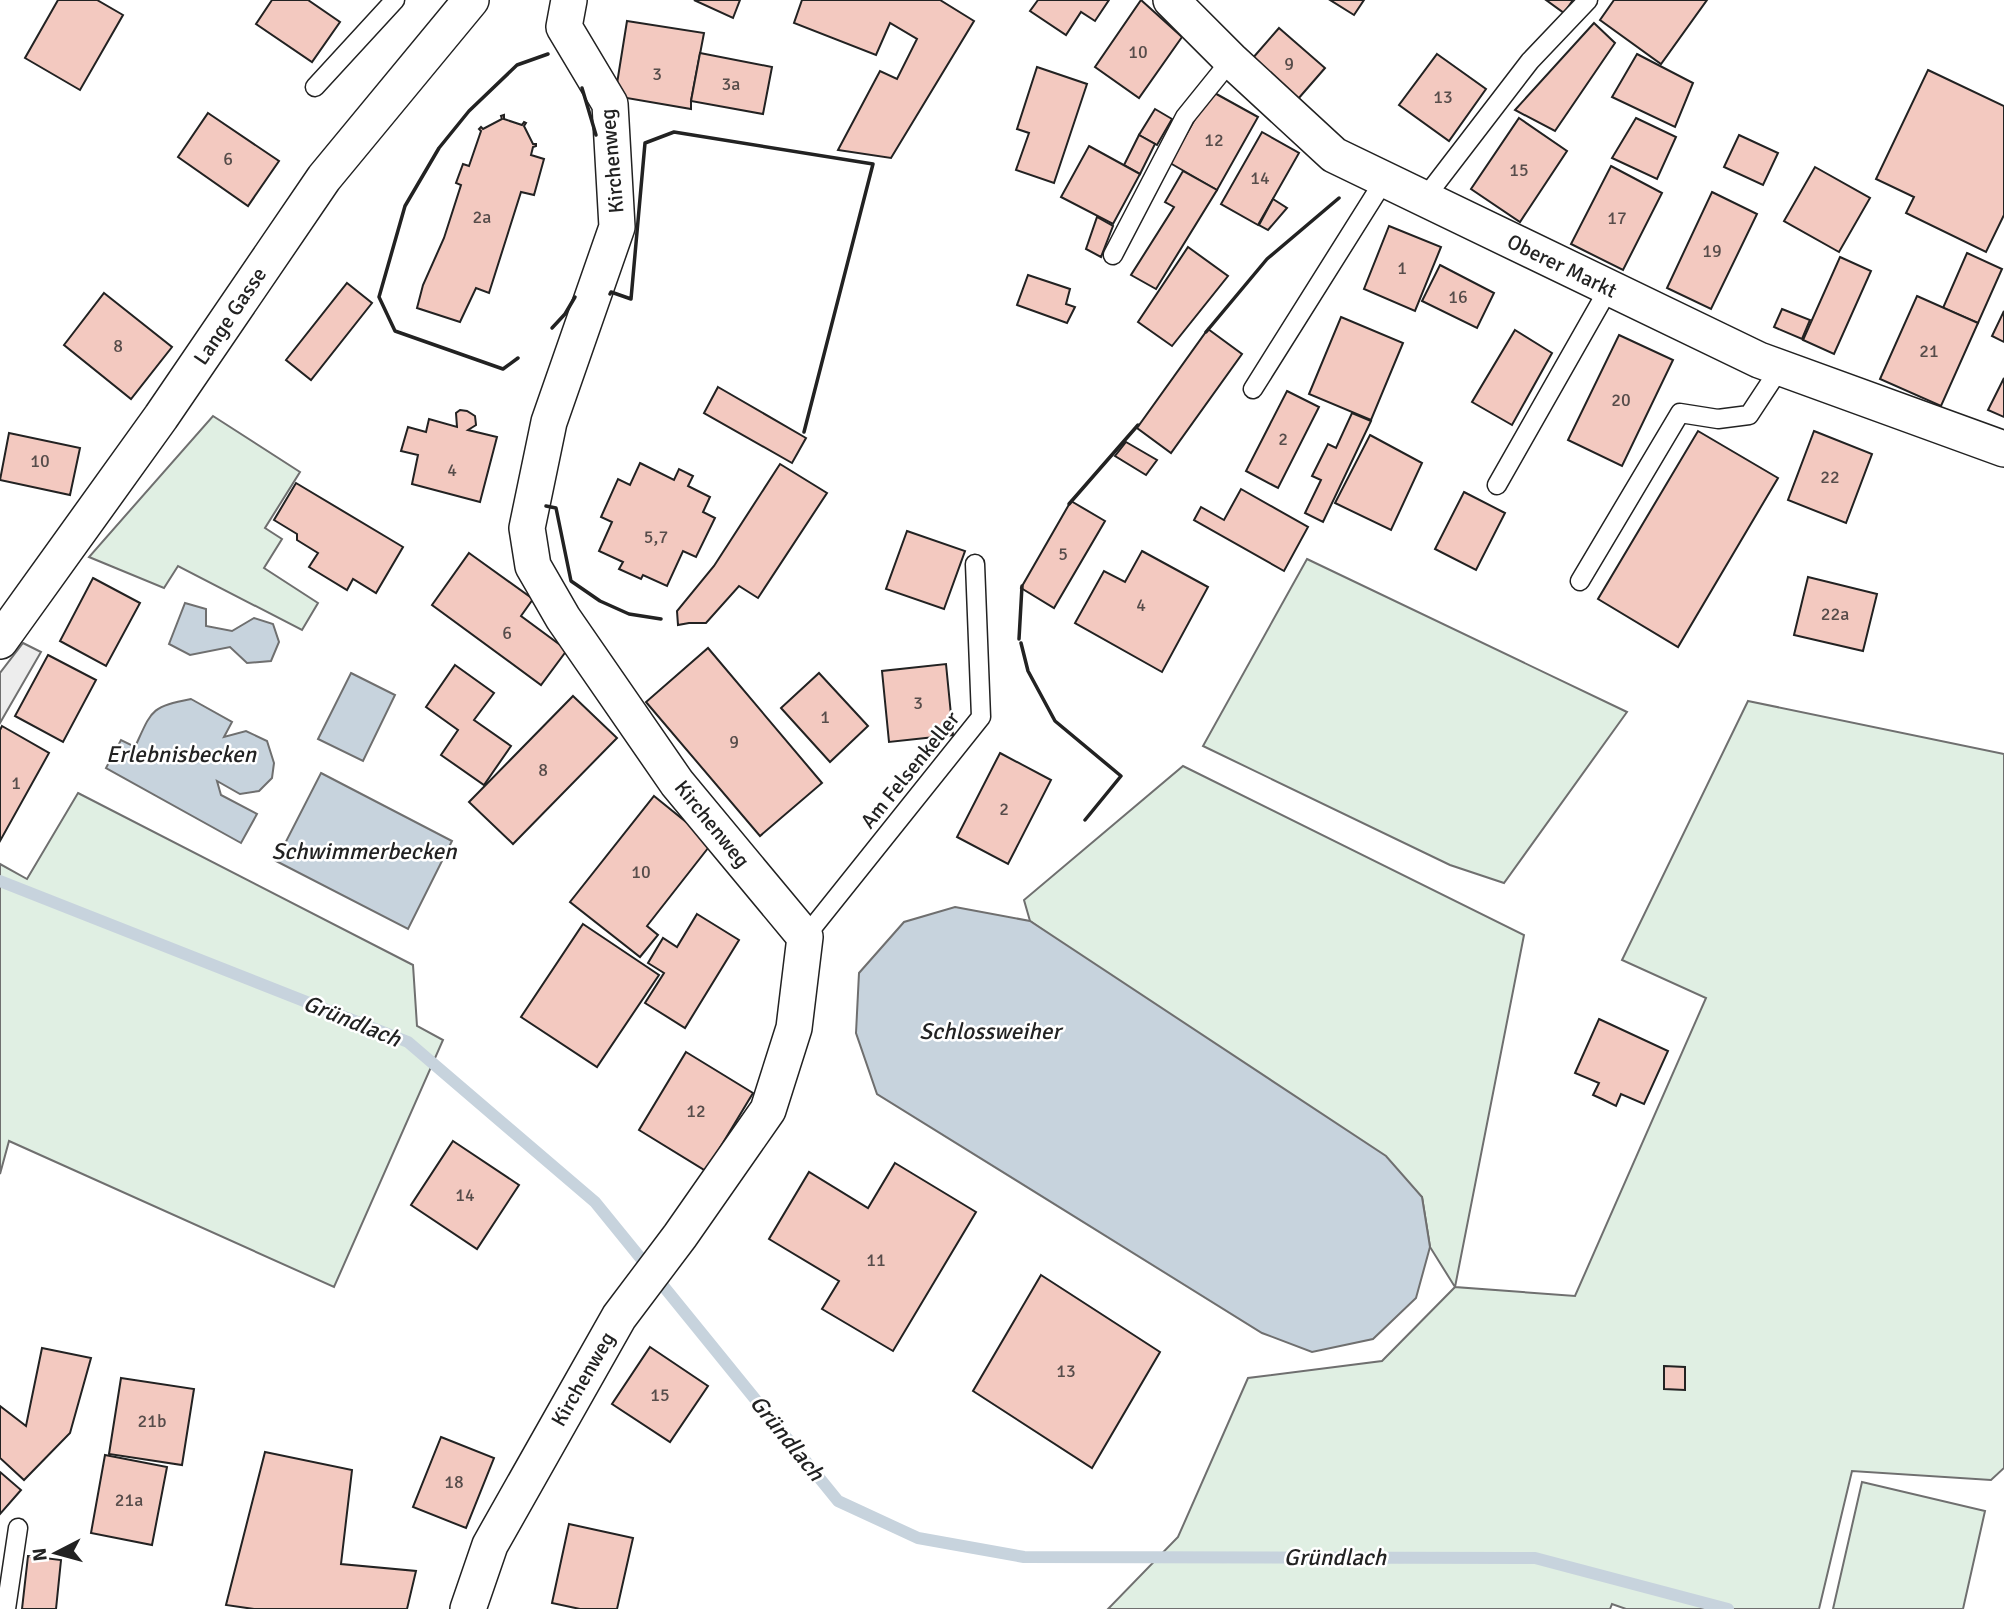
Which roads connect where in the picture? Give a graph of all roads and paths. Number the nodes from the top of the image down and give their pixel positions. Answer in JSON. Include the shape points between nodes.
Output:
{"nodes":[{"id":1,"x":395,"y":0,"type":"edge"},
{"id":2,"x":471,"y":0,"type":"edge"},
{"id":3,"x":569,"y":0,"type":"edge"},
{"id":4,"x":1171,"y":0,"type":"edge"},
{"id":5,"x":1588,"y":0,"type":"edge"},
{"id":6,"x":1231,"y":60,"type":"junction"},
{"id":7,"x":315,"y":87,"type":"dead end"},
{"id":8,"x":1385,"y":179,"type":"junction"},
{"id":9,"x":1424,"y":198,"type":"junction"},
{"id":10,"x":1112,"y":255,"type":"dead end"},
{"id":11,"x":1609,"y":288,"type":"junction"},
{"id":12,"x":1780,"y":368,"type":"junction"},
{"id":13,"x":1253,"y":389,"type":"dead end"},
{"id":14,"x":2004,"y":449,"type":"edge"},
{"id":15,"x":1497,"y":485,"type":"dead end"},
{"id":16,"x":975,"y":564,"type":"dead end"},
{"id":17,"x":1580,"y":581,"type":"dead end"},
{"id":18,"x":0,"y":641,"type":"edge"},
{"id":19,"x":805,"y":937,"type":"junction"},
{"id":20,"x":18,"y":1528,"type":"dead end"},
{"id":21,"x":6,"y":1609,"type":"edge"},
{"id":22,"x":468,"y":1609,"type":"edge"}],
"edges":[{"from":1,"to":7,"type":"lane"},
{"from":2,"to":18,"type":"street","name":"Lange Gasse","via":[[324,178]]},
{"from":3,"to":19,"type":"street","name":"Kirchenweg","via":[[564,27],[610,104],[617,226],[549,422],[527,528],[533,566],[563,618],[677,783]]},
{"from":4,"to":6,"type":"street","name":"Oberer Markt"},
{"from":5,"to":9,"type":"lane","via":[[1531,61]]},
{"from":6,"to":8,"type":"street","name":"Oberer Markt","via":[[1334,155]]},
{"from":6,"to":10,"type":"lane","via":[[1185,117]]},
{"from":8,"to":9,"type":"street","name":"Oberer Markt"},
{"from":8,"to":13,"type":"lane"},
{"from":9,"to":11,"type":"street","name":"Oberer Markt"},
{"from":11,"to":12,"type":"street","name":"Oberer Markt"},
{"from":11,"to":15,"type":"lane"},
{"from":12,"to":14,"type":"street","name":"Oberer Markt"},
{"from":12,"to":17,"type":"lane","via":[[1749,415],[1718,419],[1680,413]]},
{"from":16,"to":19,"type":"lane","name":"Am Felsenkeller","via":[[981,718]]},
{"from":19,"to":22,"type":"street","name":"Kirchenweg","via":[[794,1028],[768,1111],[618,1317],[490,1545]]},
{"from":20,"to":21,"type":"lane"}]}
